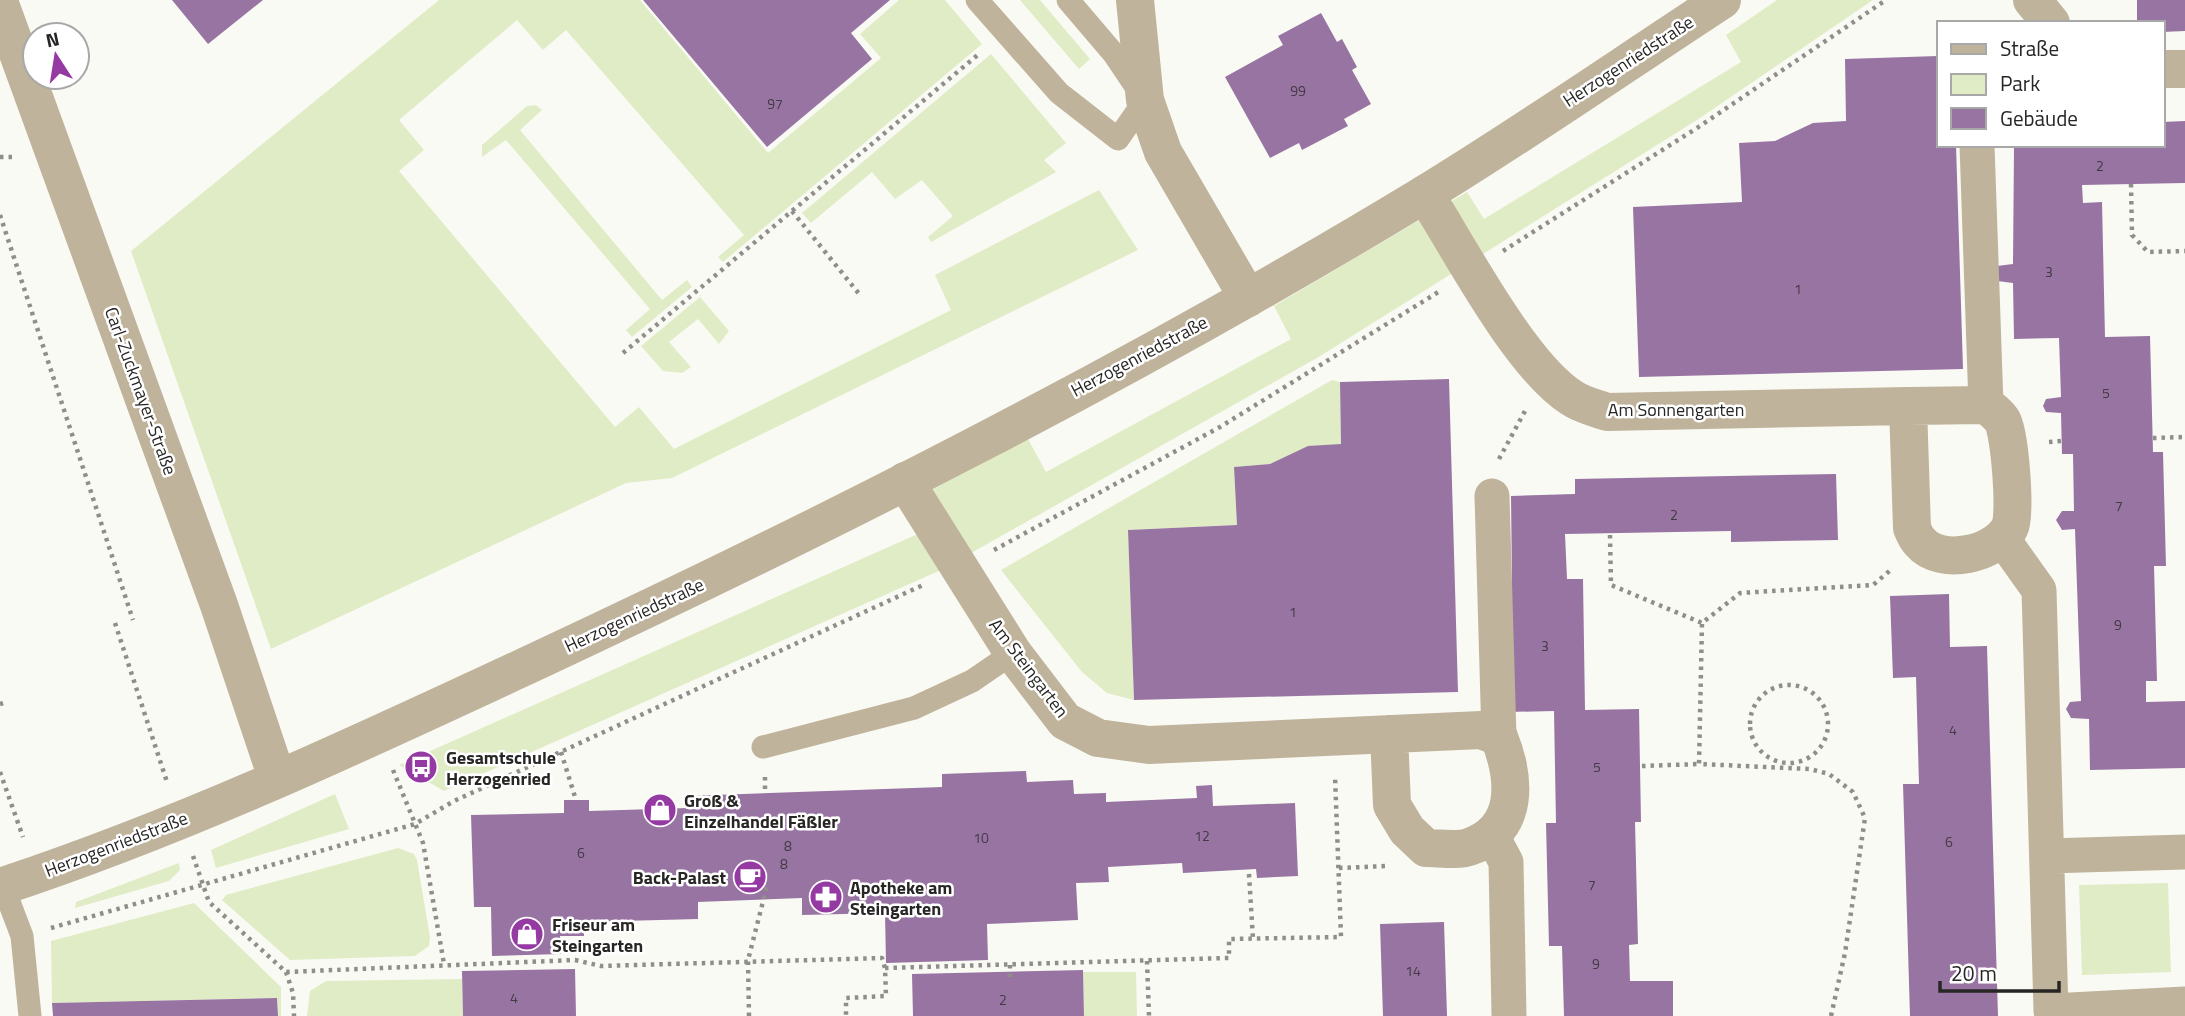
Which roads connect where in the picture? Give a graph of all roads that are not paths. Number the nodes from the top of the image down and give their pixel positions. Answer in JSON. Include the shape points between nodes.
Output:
{"nodes":[{"id":1,"x":977,"y":0,"type":"edge"},
{"id":2,"x":1068,"y":0,"type":"edge"},
{"id":3,"x":1135,"y":0,"type":"edge"},
{"id":4,"x":1722,"y":0,"type":"edge"},
{"id":5,"x":2032,"y":0,"type":"edge"},
{"id":6,"x":0,"y":4,"type":"edge"},
{"id":7,"x":2049,"y":21,"type":"edge"},
{"id":8,"x":2164,"y":69,"type":"edge"},
{"id":9,"x":2185,"y":69,"type":"edge"},
{"id":10,"x":1145,"y":100,"type":"junction"},
{"id":11,"x":1978,"y":147,"type":"edge"},
{"id":12,"x":1425,"y":194,"type":"junction"},
{"id":13,"x":1248,"y":298,"type":"junction"},
{"id":14,"x":1986,"y":405,"type":"junction"},
{"id":15,"x":1908,"y":406,"type":"junction"},
{"id":16,"x":905,"y":481,"type":"junction"},
{"id":17,"x":1492,"y":484,"type":"road end"},
{"id":18,"x":2002,"y":538,"type":"junction"},
{"id":19,"x":1013,"y":653,"type":"junction"},
{"id":20,"x":1389,"y":734,"type":"junction"},
{"id":21,"x":1499,"y":737,"type":"junction"},
{"id":22,"x":763,"y":747,"type":"dead end"},
{"id":23,"x":277,"y":778,"type":"junction"},
{"id":24,"x":1492,"y":836,"type":"junction"},
{"id":25,"x":2185,"y":852,"type":"edge"},
{"id":26,"x":2047,"y":856,"type":"junction"},
{"id":27,"x":13,"y":883,"type":"edge"},
{"id":28,"x":2185,"y":1004,"type":"edge"},
{"id":29,"x":30,"y":1016,"type":"edge"},
{"id":30,"x":1509,"y":1016,"type":"edge"}],
"edges":[{"from":1,"to":10,"type":"lane","via":[[1059,93],[1118,139]]},
{"from":2,"to":10,"type":"lane","via":[[1114,54]]},
{"from":3,"to":10,"type":"street"},
{"from":4,"to":12,"type":"street","name":"Herzogenriedstraße"},
{"from":5,"to":7,"type":"street"},
{"from":6,"to":23,"type":"street","name":"Carl-Zuckmayer-Straße"},
{"from":8,"to":9,"type":"street"},
{"from":10,"to":13,"type":"street","via":[[1163,152]]},
{"from":11,"to":14,"type":"street"},
{"from":12,"to":13,"type":"street","name":"Herzogenriedstraße"},
{"from":12,"to":15,"type":"street","name":"Am Sonnengarten","via":[[1514,335],[1544,376],[1573,399],[1607,412]]},
{"from":13,"to":16,"type":"street","name":"Herzogenriedstraße"},
{"from":14,"to":15,"type":"street","name":"Am Sonnengarten"},
{"from":14,"to":18,"type":"street","via":[[2003,420],[2008,438],[2012,525]]},
{"from":15,"to":18,"type":"street","via":[[1912,528],[1921,544],[1941,554],[1979,553]]},
{"from":16,"to":19,"type":"street","name":"Am Steingarten"},
{"from":16,"to":23,"type":"street","name":"Herzogenriedstraße","via":[[712,579]]},
{"from":17,"to":21,"type":"street"},
{"from":18,"to":26,"type":"street","via":[[2039,590]]},
{"from":19,"to":20,"type":"street","name":"Am Steingarten","via":[[1065,721],[1098,738],[1149,745]]},
{"from":19,"to":22,"type":"lane","via":[[963,686],[914,708]]},
{"from":20,"to":21,"type":"street","name":"Am Steingarten","via":[[1481,730]]},
{"from":20,"to":24,"type":"street","via":[[1392,805],[1407,830],[1426,848],[1467,848]]},
{"from":21,"to":24,"type":"street","via":[[1510,766],[1511,798]]},
{"from":23,"to":27,"type":"street","name":"Herzogenriedstraße"},
{"from":24,"to":30,"type":"street","via":[[1506,862]]},
{"from":25,"to":26,"type":"street"},
{"from":26,"to":28,"type":"street","via":[[2051,1010]]},
{"from":27,"to":29,"type":"lane"}]}
